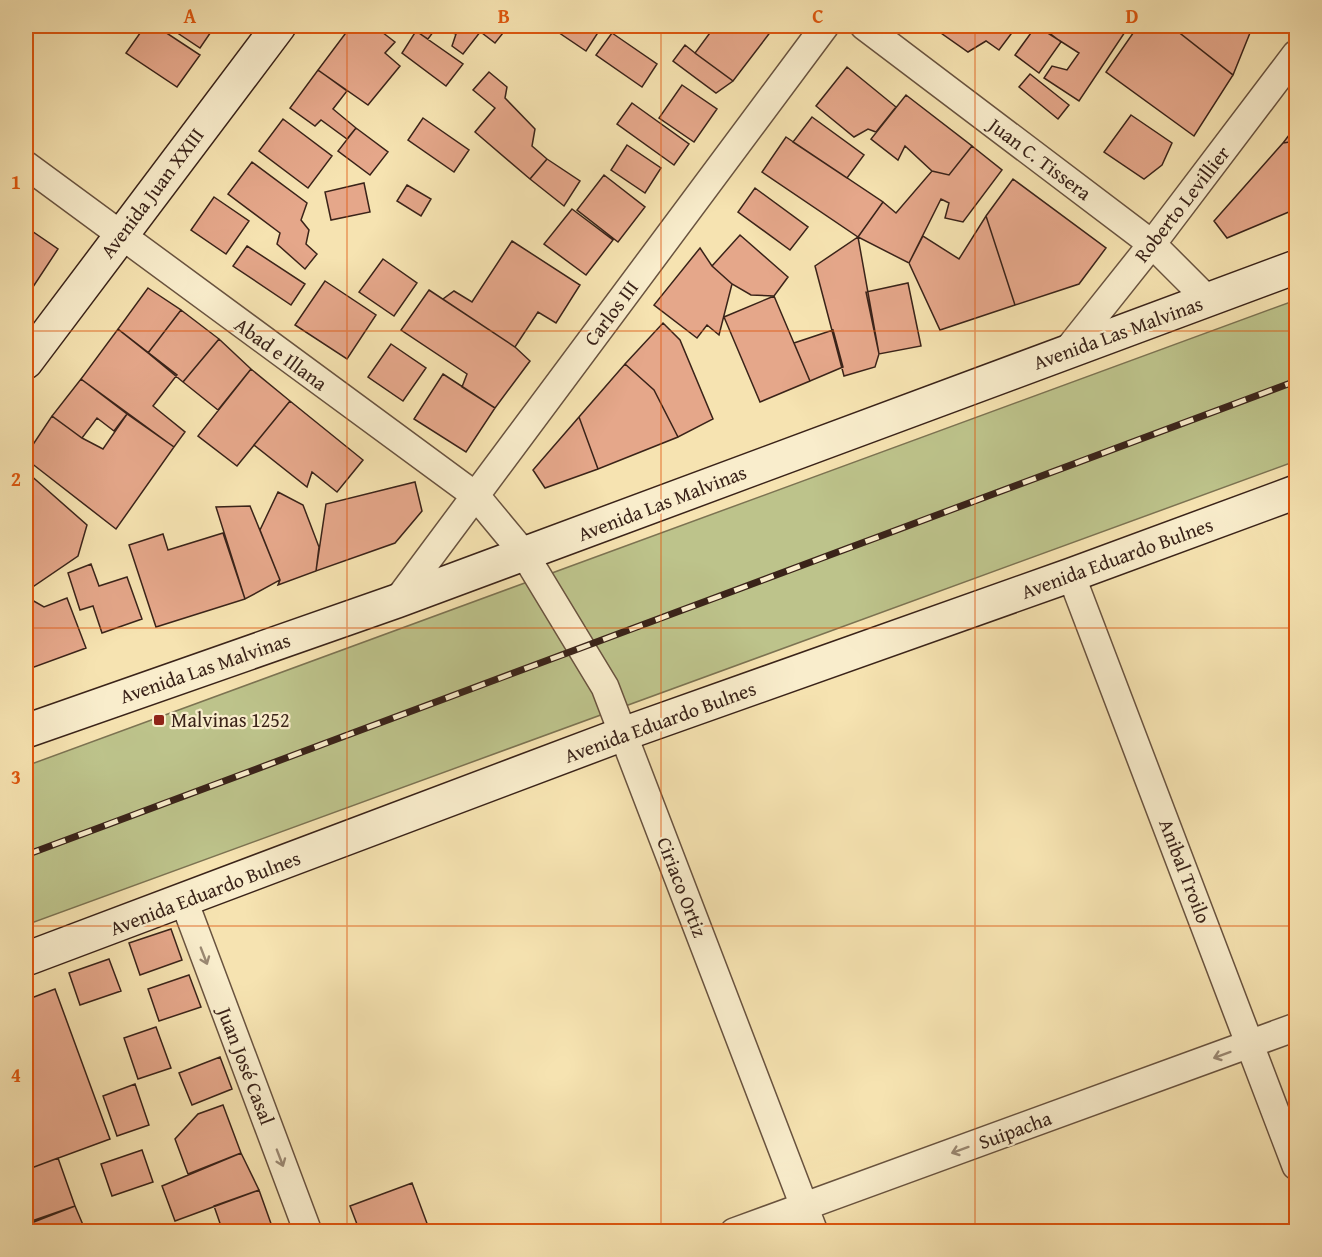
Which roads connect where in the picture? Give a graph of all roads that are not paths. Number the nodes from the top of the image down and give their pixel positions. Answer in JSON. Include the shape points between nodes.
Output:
{"nodes":[{"id":1,"x":279,"y":26,"type":"edge"},
{"id":2,"x":825,"y":26,"type":"edge"},
{"id":3,"x":864,"y":26,"type":"edge"},
{"id":4,"x":1296,"y":54,"type":"edge"},
{"id":5,"x":26,"y":165,"type":"edge"},
{"id":6,"x":119,"y":236,"type":"junction"},
{"id":7,"x":1152,"y":244,"type":"junction"},
{"id":8,"x":1296,"y":267,"type":"edge"},
{"id":9,"x":1208,"y":300,"type":"junction"},
{"id":10,"x":1065,"y":352,"type":"junction"},
{"id":11,"x":26,"y":362,"type":"edge"},
{"id":12,"x":1296,"y":492,"type":"edge"},
{"id":13,"x":476,"y":496,"type":"junction"},
{"id":14,"x":525,"y":555,"type":"junction"},
{"id":15,"x":1071,"y":576,"type":"junction"},
{"id":16,"x":397,"y":601,"type":"junction"},
{"id":17,"x":26,"y":730,"type":"edge"},
{"id":18,"x":622,"y":734,"type":"junction"},
{"id":19,"x":184,"y":901,"type":"junction"},
{"id":20,"x":26,"y":959,"type":"edge"},
{"id":21,"x":1296,"y":1027,"type":"edge"},
{"id":22,"x":1252,"y":1044,"type":"junction"},
{"id":23,"x":1296,"y":1166,"type":"edge"},
{"id":24,"x":805,"y":1206,"type":"junction"},
{"id":25,"x":308,"y":1232,"type":"edge"},
{"id":26,"x":734,"y":1232,"type":"edge"},
{"id":27,"x":814,"y":1232,"type":"edge"}],
"edges":[{"from":1,"to":6,"type":"main road","name":"Avenida Juan XXIII"},
{"from":2,"to":13,"type":"street","name":"Carlos III"},
{"from":3,"to":7,"type":"street","name":"Juan C. Tissera"},
{"from":4,"to":7,"type":"street","name":"Roberto Levillier"},
{"from":5,"to":6,"type":"street","name":"Abad e Illana"},
{"from":6,"to":11,"type":"main road","name":"Avenida Juan XXIII"},
{"from":6,"to":13,"type":"street","name":"Abad e Illana"},
{"from":7,"to":9,"type":"street","name":"Juan C. Tissera"},
{"from":7,"to":10,"type":"street","name":"Roberto Levillier"},
{"from":8,"to":9,"type":"main road","name":"Avenida Las Malvinas"},
{"from":9,"to":10,"type":"main road","name":"Avenida Las Malvinas"},
{"from":10,"to":14,"type":"main road","name":"Avenida Las Malvinas"},
{"from":12,"to":15,"type":"main road","name":"Avenida Eduardo Bulnes"},
{"from":13,"to":14,"type":"street","name":"Abad e Illana"},
{"from":13,"to":16,"type":"street","name":"Carlos III"},
{"from":14,"to":16,"type":"main road","name":"Avenida Las Malvinas"},
{"from":14,"to":18,"type":"street","name":"Ciriaco Ortiz","via":[[605,687]]},
{"from":15,"to":18,"type":"main road","name":"Avenida Eduardo Bulnes"},
{"from":15,"to":22,"type":"street","name":"Anibal Troilo"},
{"from":16,"to":17,"type":"main road","name":"Avenida Las Malvinas"},
{"from":18,"to":19,"type":"main road","name":"Avenida Eduardo Bulnes"},
{"from":18,"to":24,"type":"street","name":"Ciriaco Ortiz"},
{"from":19,"to":20,"type":"main road","name":"Avenida Eduardo Bulnes"},
{"from":19,"to":25,"type":"street","name":"Juan José Casal","one_way":true},
{"from":21,"to":22,"type":"street","name":"Suipacha"},
{"from":22,"to":23,"type":"street","name":"Anibal Troilo"},
{"from":22,"to":24,"type":"street","name":"Suipacha","one_way":true},
{"from":24,"to":26,"type":"street","name":"Suipacha"},
{"from":24,"to":27,"type":"street","name":"Ciriaco Ortiz"}]}
